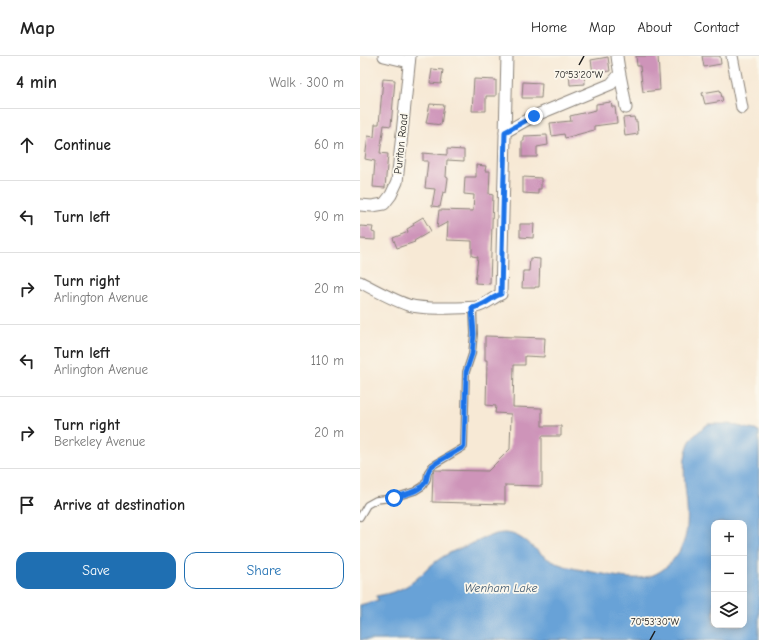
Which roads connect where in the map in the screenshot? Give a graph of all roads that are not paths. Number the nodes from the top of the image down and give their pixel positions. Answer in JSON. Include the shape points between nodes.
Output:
{"nodes":[{"id":1,"x":384,"y":56,"type":"edge"},
{"id":2,"x":507,"y":56,"type":"edge"},
{"id":3,"x":617,"y":56,"type":"edge"},
{"id":4,"x":732,"y":56,"type":"edge"},
{"id":5,"x":410,"y":59,"type":"edge"},
{"id":6,"x":619,"y":75,"type":"junction"},
{"id":7,"x":626,"y":108,"type":"dead end"},
{"id":8,"x":742,"y":108,"type":"dead end"},
{"id":9,"x":505,"y":132,"type":"junction"},
{"id":10,"x":360,"y":204,"type":"edge"},
{"id":11,"x":360,"y":282,"type":"edge"},
{"id":12,"x":472,"y":308,"type":"junction"},
{"id":13,"x":360,"y":516,"type":"edge"}],
"edges":[{"from":1,"to":5,"type":"street"},
{"from":2,"to":9,"type":"street"},
{"from":3,"to":6,"type":"street"},
{"from":4,"to":8,"type":"street"},
{"from":5,"to":10,"type":"street","name":"Puritan Road","via":[[397,182],[384,204]]},
{"from":6,"to":7,"type":"street"},
{"from":6,"to":9,"type":"street","via":[[610,84],[534,116]]},
{"from":9,"to":12,"type":"street","via":[[501,294],[484,305]]},
{"from":11,"to":12,"type":"street","via":[[409,305]]},
{"from":12,"to":13,"type":"lane","via":[[474,334],[472,354],[466,372],[464,447],[432,466],[423,486],[394,498],[376,500],[367,505]]}]}
